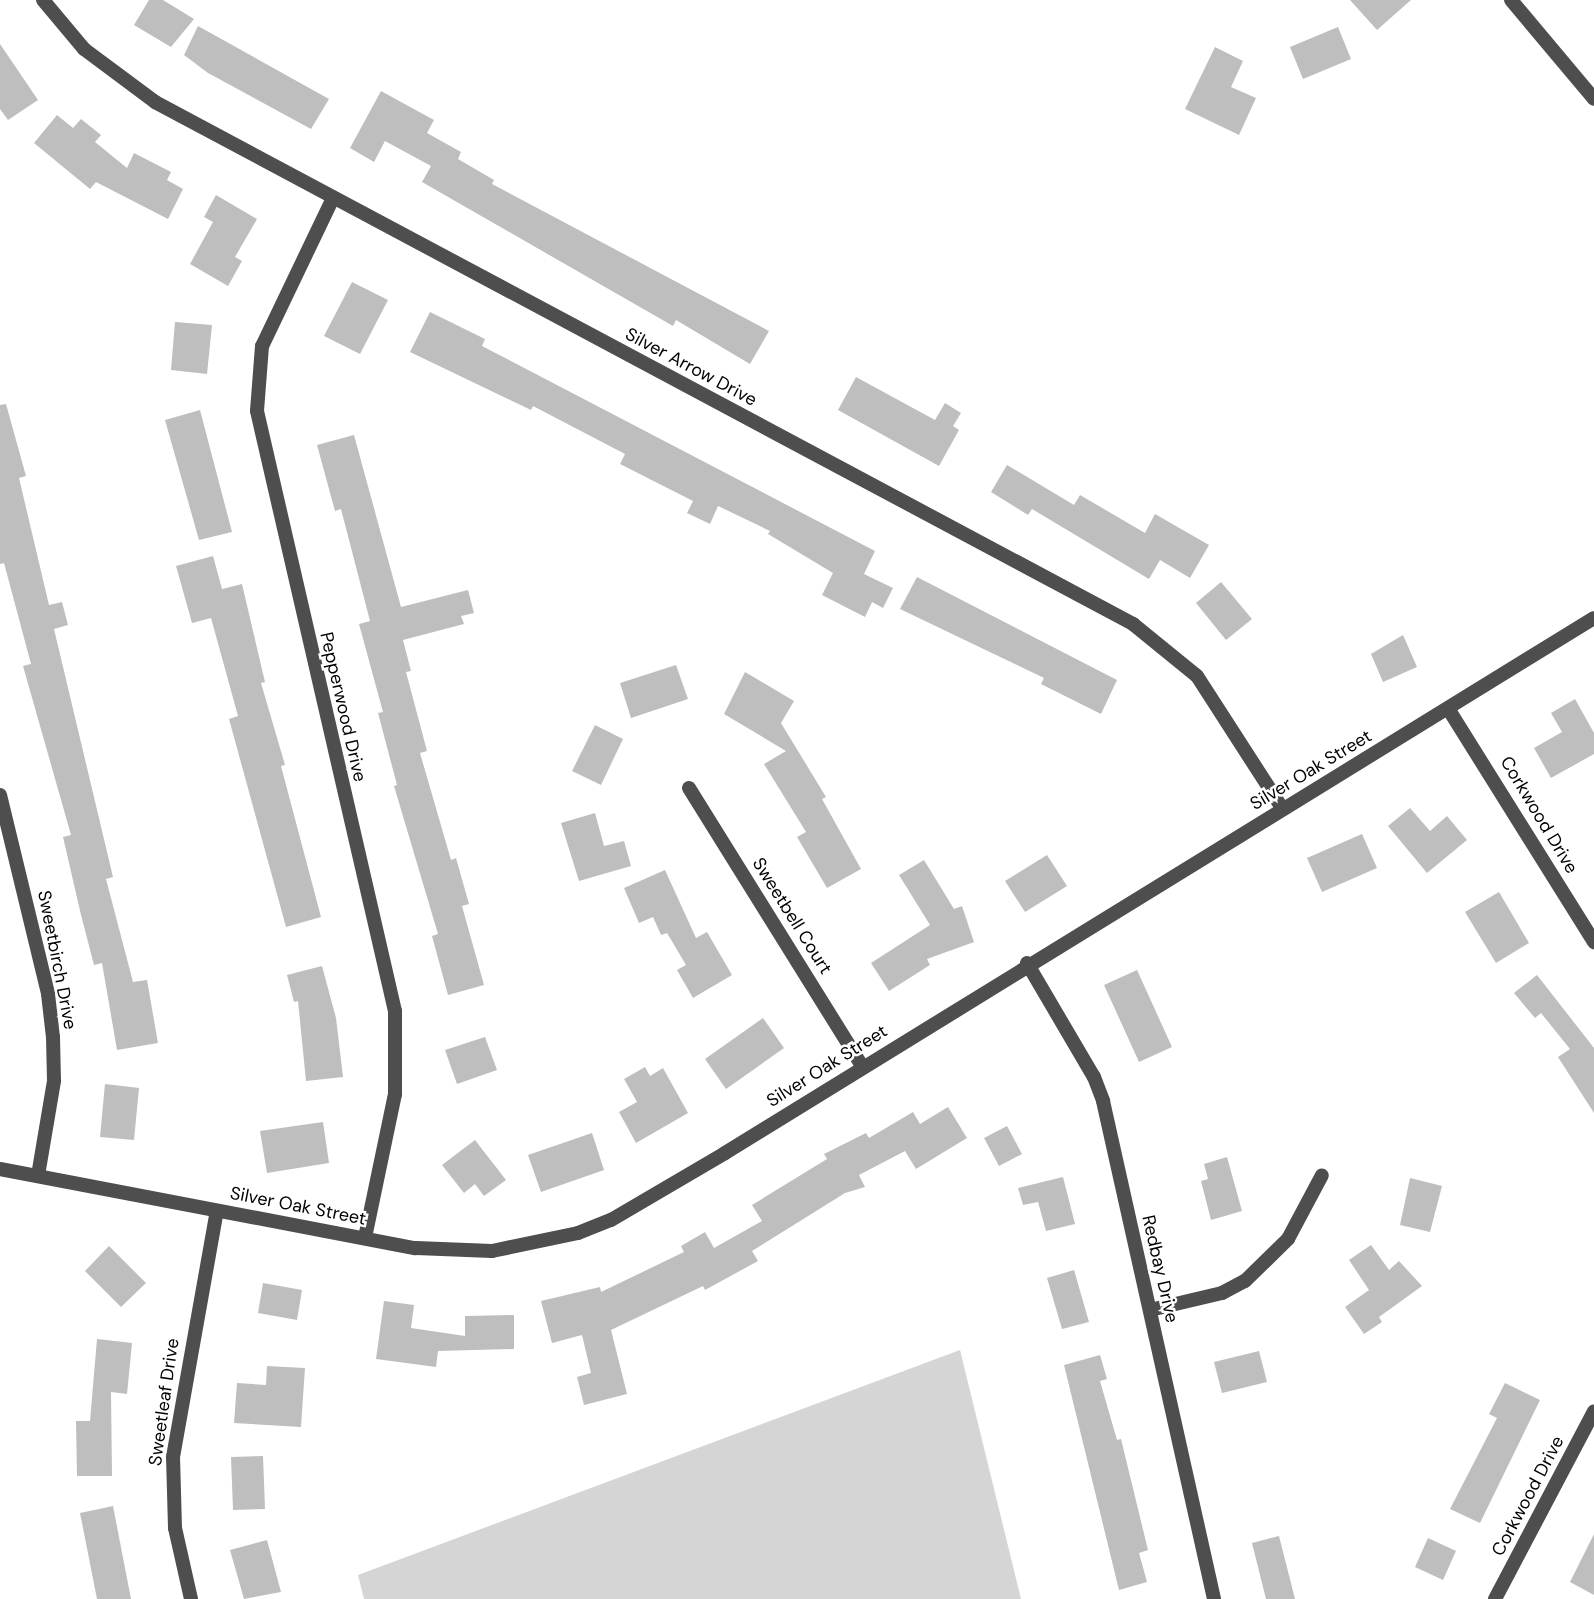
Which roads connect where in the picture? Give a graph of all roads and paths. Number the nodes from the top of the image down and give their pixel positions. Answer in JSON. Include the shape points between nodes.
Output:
{"nodes":[{"id":1,"x":43,"y":0,"type":"edge"},
{"id":2,"x":1511,"y":0,"type":"edge"},
{"id":3,"x":1594,"y":99,"type":"edge"},
{"id":4,"x":333,"y":198,"type":"junction"},
{"id":5,"x":1594,"y":618,"type":"edge"},
{"id":6,"x":1449,"y":710,"type":"junction"},
{"id":7,"x":689,"y":788,"type":"dead end"},
{"id":8,"x":0,"y":795,"type":"edge"},
{"id":9,"x":1282,"y":808,"type":"junction"},
{"id":10,"x":1594,"y":942,"type":"edge"},
{"id":11,"x":1027,"y":962,"type":"junction"},
{"id":12,"x":862,"y":1066,"type":"junction"},
{"id":13,"x":0,"y":1169,"type":"edge"},
{"id":14,"x":1322,"y":1175,"type":"dead end"},
{"id":15,"x":38,"y":1176,"type":"junction"},
{"id":16,"x":217,"y":1211,"type":"junction"},
{"id":17,"x":365,"y":1238,"type":"junction"},
{"id":18,"x":1150,"y":1310,"type":"junction"},
{"id":19,"x":1594,"y":1411,"type":"edge"},
{"id":20,"x":191,"y":1599,"type":"edge"},
{"id":21,"x":1214,"y":1599,"type":"edge"},
{"id":22,"x":1495,"y":1599,"type":"edge"}],
"edges":[{"from":1,"to":4,"type":"street","name":"Silver Arrow Drive","via":[[84,49],[115,75],[155,102]]},
{"from":2,"to":3,"type":"street"},
{"from":4,"to":9,"type":"street","name":"Silver Arrow Drive","via":[[1133,624],[1198,676]]},
{"from":4,"to":17,"type":"street","name":"Pepperwood Drive","via":[[262,346],[257,411],[395,1011],[395,1094]]},
{"from":5,"to":6,"type":"street","name":"Silver Oak Street"},
{"from":6,"to":9,"type":"street","name":"Silver Oak Street"},
{"from":6,"to":10,"type":"street","name":"Corkwood Drive"},
{"from":7,"to":12,"type":"street","name":"Sweetbell Court"},
{"from":8,"to":15,"type":"street","name":"Sweetbirch Drive","via":[[48,994],[53,1037],[53,1092]]},
{"from":9,"to":11,"type":"street","name":"Silver Oak Street","via":[[1209,857]]},
{"from":11,"to":12,"type":"street","name":"Silver Oak Street"},
{"from":11,"to":18,"type":"street","name":"Redbay Drive","via":[[1094,1077],[1103,1101]]},
{"from":12,"to":17,"type":"street","name":"Silver Oak Street","via":[[642,1203],[578,1233],[492,1251],[441,1250]]},
{"from":13,"to":15,"type":"street","name":"Silver Oak Street"},
{"from":14,"to":18,"type":"street","via":[[1287,1239],[1245,1281],[1222,1293]]},
{"from":15,"to":16,"type":"street","name":"Silver Oak Street"},
{"from":16,"to":17,"type":"street","name":"Silver Oak Street"},
{"from":16,"to":20,"type":"street","name":"Sweetleaf Drive","via":[[173,1457],[175,1528]]},
{"from":18,"to":21,"type":"street","name":"Redbay Drive"},
{"from":19,"to":22,"type":"street","name":"Corkwood Drive"}]}
